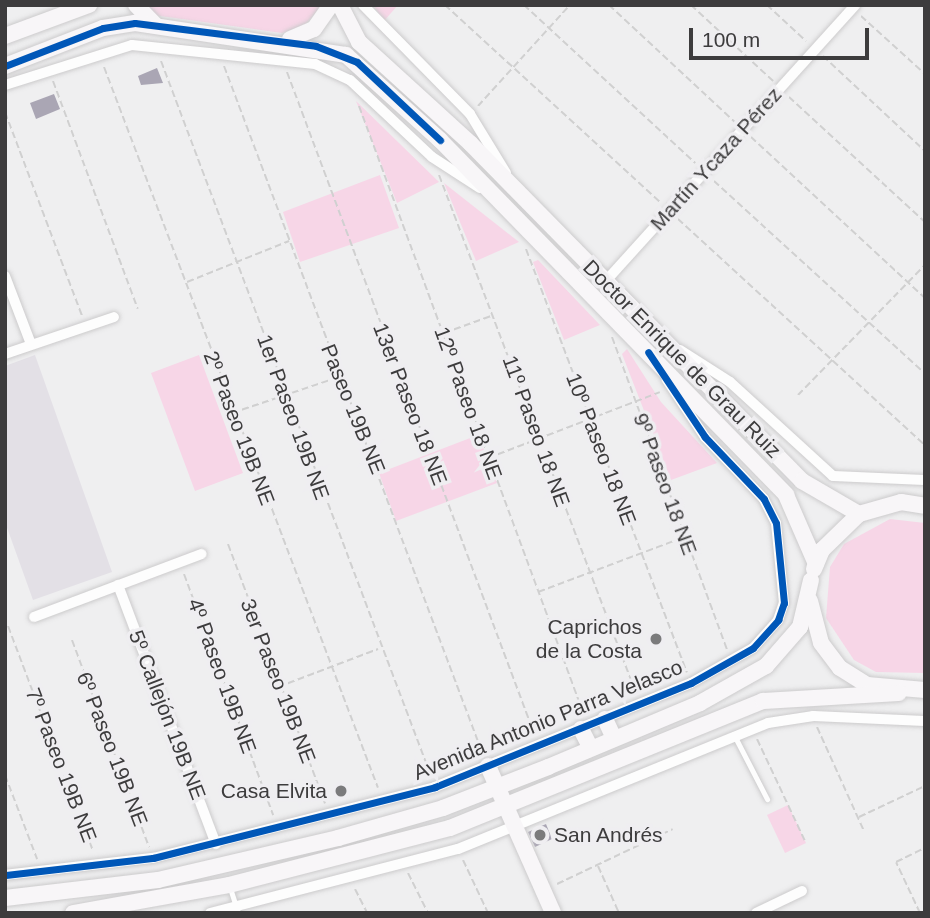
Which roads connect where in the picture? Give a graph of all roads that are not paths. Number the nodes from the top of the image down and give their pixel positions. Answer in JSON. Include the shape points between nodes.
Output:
{"nodes":[{"id":1,"x":89,"y":5,"type":"edge"},
{"id":2,"x":136,"y":5,"type":"edge"},
{"id":3,"x":331,"y":5,"type":"edge"},
{"id":4,"x":340,"y":5,"type":"edge"},
{"id":5,"x":363,"y":5,"type":"edge"},
{"id":6,"x":854,"y":7,"type":"edge"},
{"id":7,"x":156,"y":25,"type":"junction"},
{"id":8,"x":5,"y":36,"type":"edge"},
{"id":9,"x":280,"y":41,"type":"junction"},
{"id":10,"x":5,"y":66,"type":"edge"},
{"id":11,"x":5,"y":85,"type":"edge"},
{"id":12,"x":517,"y":190,"type":"junction"},
{"id":13,"x":497,"y":199,"type":"junction"},
{"id":14,"x":5,"y":276,"type":"edge"},
{"id":15,"x":605,"y":282,"type":"junction"},
{"id":16,"x":114,"y":317,"type":"dead end"},
{"id":17,"x":31,"y":345,"type":"junction"},
{"id":18,"x":671,"y":345,"type":"junction"},
{"id":19,"x":648,"y":352,"type":"junction"},
{"id":20,"x":5,"y":354,"type":"edge"},
{"id":21,"x":925,"y":480,"type":"edge"},
{"id":22,"x":925,"y":504,"type":"edge"},
{"id":23,"x":859,"y":514,"type":"junction"},
{"id":24,"x":202,"y":554,"type":"dead end"},
{"id":25,"x":813,"y":572,"type":"junction"},
{"id":26,"x":118,"y":585,"type":"junction"},
{"id":27,"x":34,"y":617,"type":"dead end"},
{"id":28,"x":925,"y":690,"type":"edge"},
{"id":29,"x":898,"y":693,"type":"junction"},
{"id":30,"x":605,"y":719,"type":"junction"},
{"id":31,"x":925,"y":721,"type":"edge"},
{"id":32,"x":584,"y":727,"type":"junction"},
{"id":33,"x":734,"y":736,"type":"junction"},
{"id":34,"x":614,"y":738,"type":"junction"},
{"id":35,"x":590,"y":747,"type":"junction"},
{"id":36,"x":488,"y":766,"type":"junction"},
{"id":37,"x":496,"y":787,"type":"junction"},
{"id":38,"x":766,"y":799,"type":"dead end"},
{"id":39,"x":505,"y":806,"type":"junction"},
{"id":40,"x":514,"y":827,"type":"junction"},
{"id":41,"x":216,"y":844,"type":"junction"},
{"id":42,"x":5,"y":875,"type":"edge"},
{"id":43,"x":229,"y":886,"type":"junction"},
{"id":44,"x":802,"y":891,"type":"dead end"},
{"id":45,"x":5,"y":898,"type":"edge"},
{"id":46,"x":237,"y":910,"type":"edge"},
{"id":47,"x":73,"y":913,"type":"edge"},
{"id":48,"x":210,"y":913,"type":"edge"},
{"id":49,"x":553,"y":913,"type":"edge"},
{"id":50,"x":756,"y":913,"type":"edge"}],
"edges":[{"from":1,"to":8,"type":"street"},
{"from":2,"to":7,"type":"street"},
{"from":3,"to":9,"type":"street","via":[[314,29]]},
{"from":4,"to":12,"type":"street","name":"Doctor Enrique de Grau Ruiz","via":[[359,42]]},
{"from":5,"to":12,"type":"street","name":"Doctor Enrique de Grau Ruiz","via":[[470,114]]},
{"from":6,"to":15,"type":"street","name":"Martín Ycaza Pérez"},
{"from":7,"to":9,"type":"street","name":"Doctor Enrique de Grau Ruiz"},
{"from":7,"to":10,"type":"street","name":"Doctor Enrique de Grau Ruiz","via":[[103,28]]},
{"from":9,"to":13,"type":"street","name":"Doctor Enrique de Grau Ruiz","via":[[329,49],[357,62]]},
{"from":11,"to":13,"type":"street","via":[[98,52],[156,45],[315,64],[350,80],[432,157]]},
{"from":12,"to":15,"type":"street","name":"Doctor Enrique de Grau Ruiz"},
{"from":13,"to":19,"type":"street","name":"Doctor Enrique de Grau Ruiz"},
{"from":14,"to":17,"type":"street"},
{"from":15,"to":18,"type":"street","name":"Doctor Enrique de Grau Ruiz"},
{"from":16,"to":17,"type":"street"},
{"from":17,"to":20,"type":"street"},
{"from":18,"to":21,"type":"street","via":[[730,382],[833,475]]},
{"from":18,"to":23,"type":"street","name":"Doctor Enrique de Grau Ruiz","via":[[802,481]]},
{"from":19,"to":25,"type":"street","name":"Doctor Enrique de Grau Ruiz","via":[[786,495]]},
{"from":19,"to":30,"type":"street","name":"Avenida Antonio Parra Velasco","via":[[705,437],[764,499],[780,541],[785,581],[778,620],[731,661]]},
{"from":22,"to":23,"type":"street","via":[[901,502]]},
{"from":23,"to":25,"type":"street","via":[[842,525]]},
{"from":24,"to":26,"type":"street"},
{"from":25,"to":29,"type":"street","via":[[810,612],[821,643],[858,680]]},
{"from":25,"to":34,"type":"street","name":"Avenida Antonio Parra Velasco","via":[[800,628],[765,666],[700,703]]},
{"from":26,"to":27,"type":"street"},
{"from":26,"to":41,"type":"street","name":"5º Callejón 19B NE"},
{"from":28,"to":29,"type":"street"},
{"from":29,"to":39,"type":"street","via":[[763,701]]},
{"from":30,"to":32,"type":"street","name":"Avenida Antonio Parra Velasco"},
{"from":30,"to":34,"type":"street"},
{"from":31,"to":33,"type":"street","via":[[813,716]]},
{"from":32,"to":35,"type":"street"},
{"from":32,"to":36,"type":"street","name":"Avenida Antonio Parra Velasco"},
{"from":33,"to":38,"type":"lane"},
{"from":33,"to":40,"type":"street"},
{"from":34,"to":35,"type":"street","name":"Avenida Antonio Parra Velasco"},
{"from":35,"to":37,"type":"street","name":"Avenida Antonio Parra Velasco"},
{"from":36,"to":37,"type":"street"},
{"from":36,"to":41,"type":"street","name":"Avenida Antonio Parra Velasco","via":[[435,787],[331,817]]},
{"from":37,"to":39,"type":"street"},
{"from":37,"to":45,"type":"street","name":"Avenida Antonio Parra Velasco","via":[[351,834],[209,868]]},
{"from":39,"to":40,"type":"street"},
{"from":39,"to":43,"type":"street","via":[[371,851]]},
{"from":40,"to":46,"type":"street","via":[[458,849]]},
{"from":40,"to":49,"type":"street"},
{"from":41,"to":42,"type":"street","name":"Avenida Antonio Parra Velasco","via":[[153,858]]},
{"from":43,"to":46,"type":"lane"},
{"from":43,"to":47,"type":"street"},
{"from":44,"to":50,"type":"street"},
{"from":46,"to":48,"type":"street"}]}
